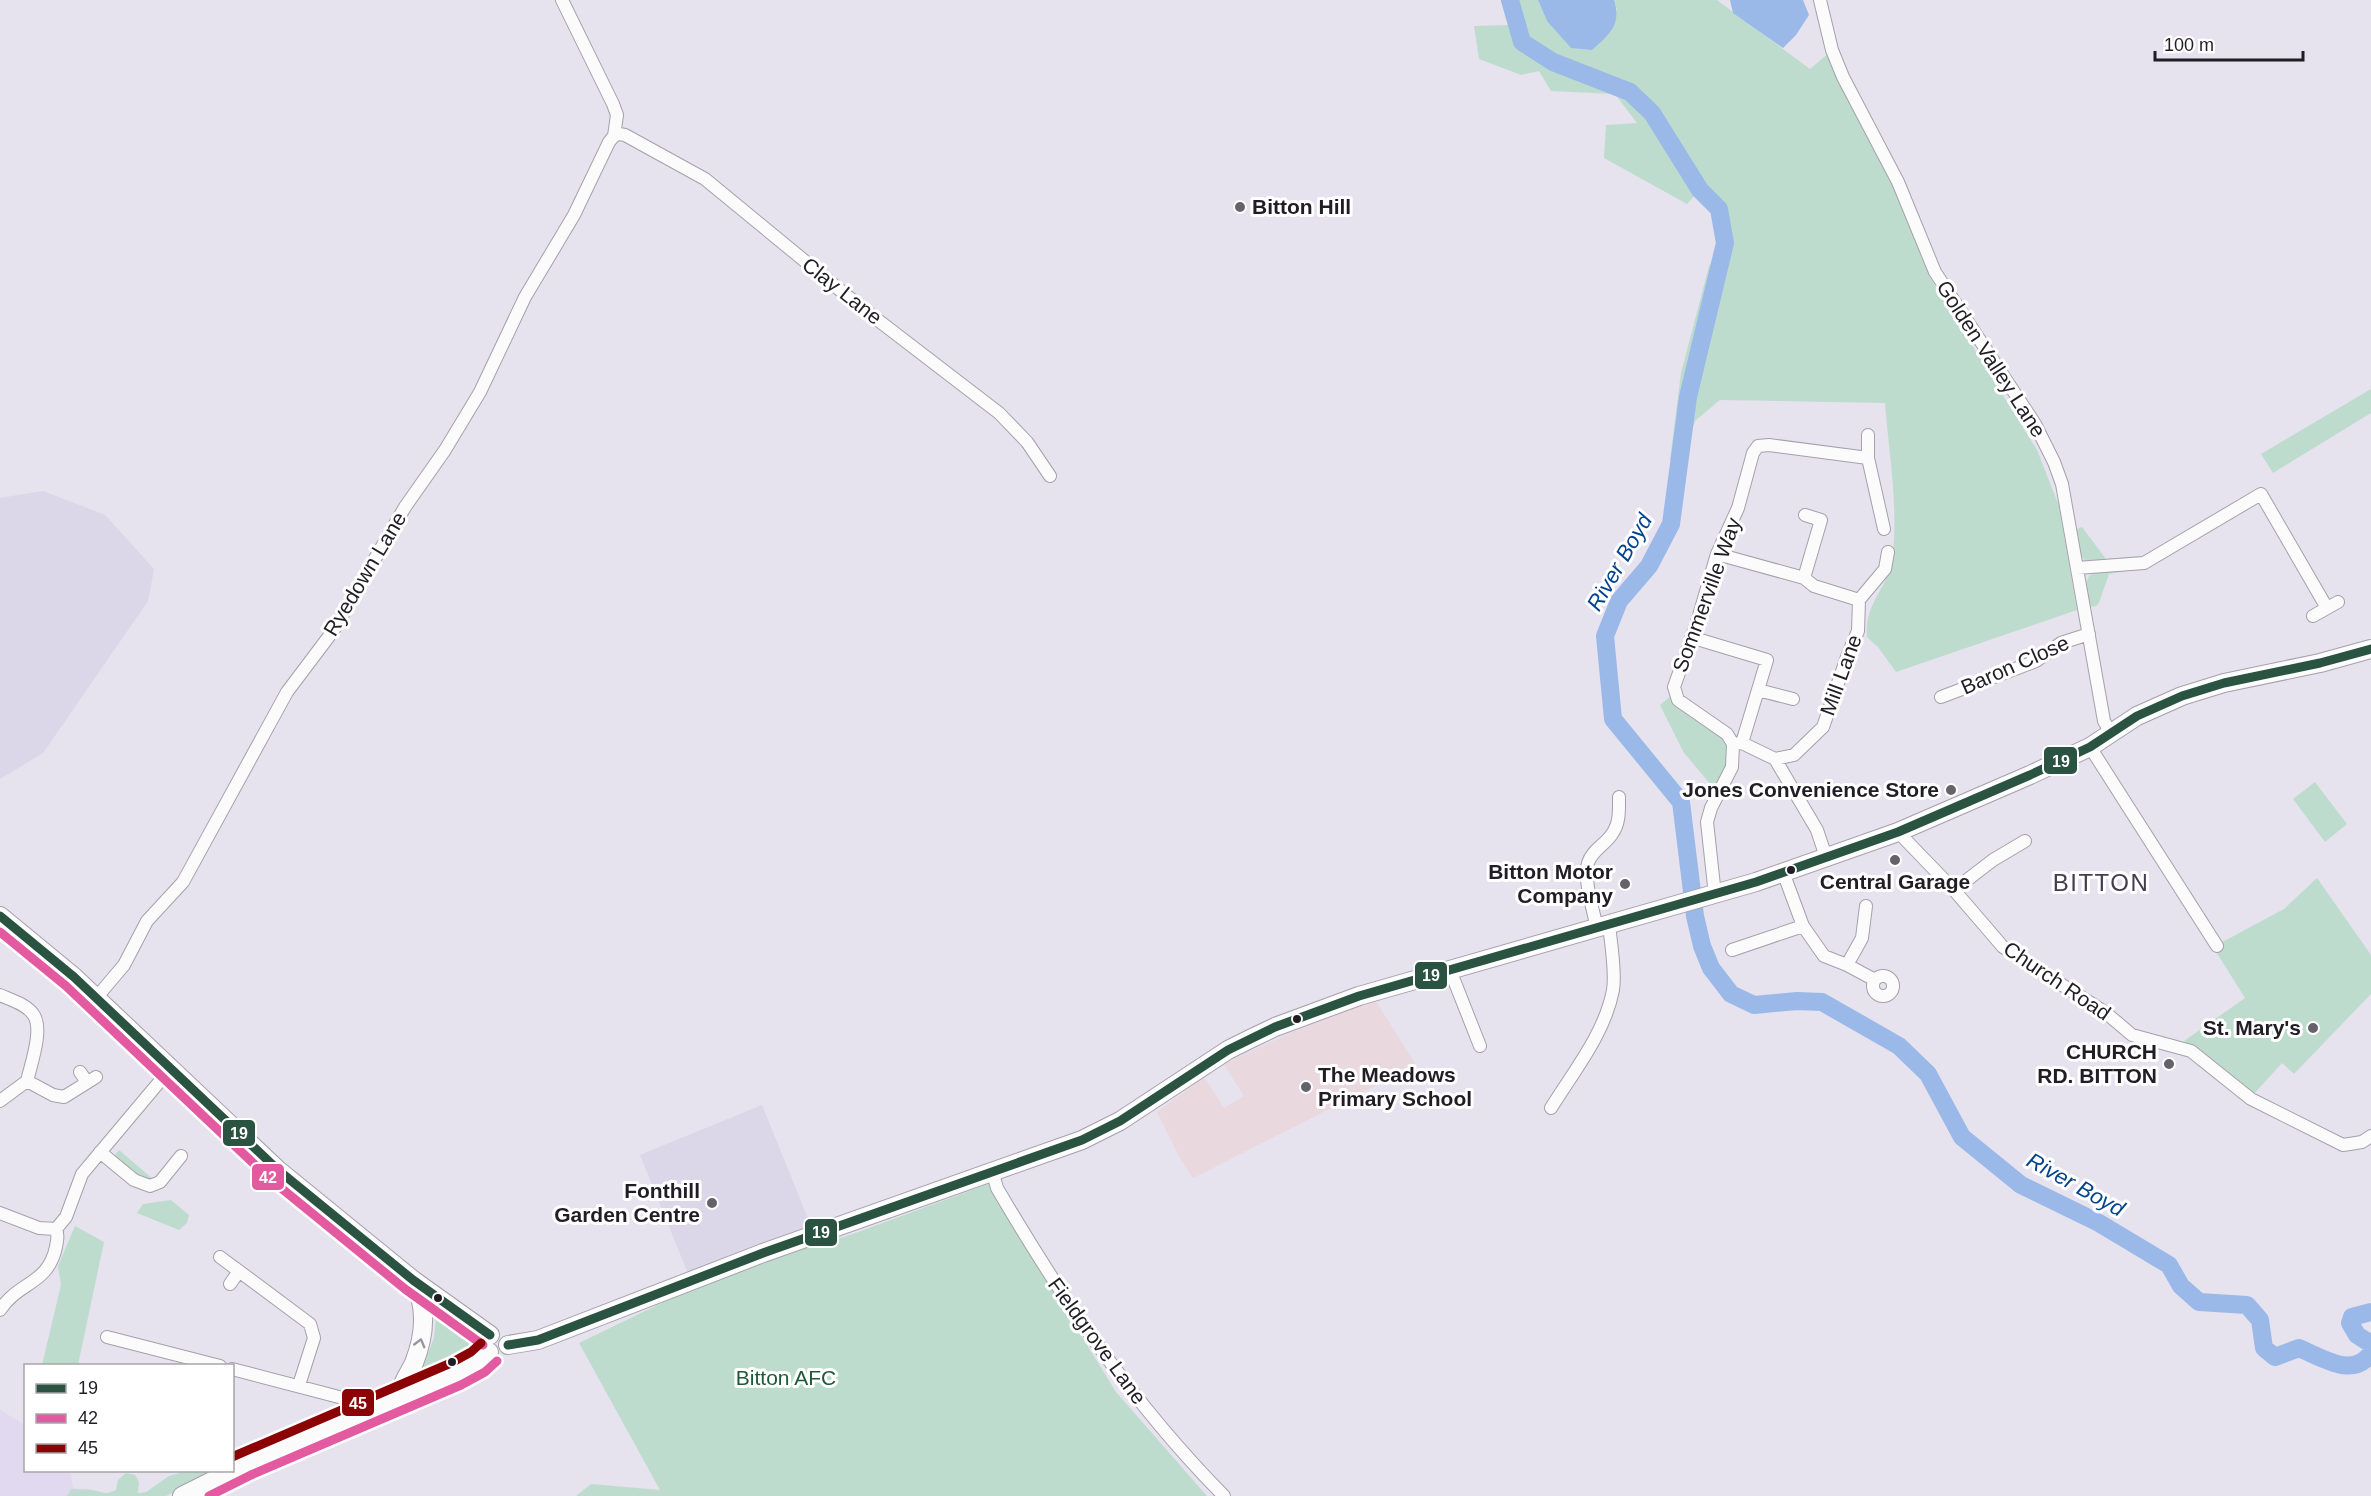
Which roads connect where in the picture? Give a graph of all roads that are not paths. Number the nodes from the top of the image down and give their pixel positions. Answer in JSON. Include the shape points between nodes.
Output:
{"nodes":[{"id":1,"x":562,"y":0,"type":"edge"},
{"id":2,"x":1820,"y":0,"type":"edge"},
{"id":3,"x":614,"y":136,"type":"junction"},
{"id":4,"x":1868,"y":435,"type":"dead end"},
{"id":5,"x":1868,"y":458,"type":"junction"},
{"id":6,"x":1050,"y":476,"type":"dead end"},
{"id":7,"x":1805,"y":515,"type":"dead end"},
{"id":8,"x":1884,"y":529,"type":"dead end"},
{"id":9,"x":1888,"y":552,"type":"dead end"},
{"id":10,"x":1717,"y":554,"type":"junction"},
{"id":11,"x":2077,"y":568,"type":"junction"},
{"id":12,"x":1804,"y":578,"type":"junction"},
{"id":13,"x":1859,"y":600,"type":"junction"},
{"id":14,"x":2313,"y":616,"type":"dead end"},
{"id":15,"x":2089,"y":634,"type":"junction"},
{"id":16,"x":1697,"y":639,"type":"dead end"},
{"id":17,"x":2369,"y":650,"type":"edge"},
{"id":18,"x":1758,"y":690,"type":"junction"},
{"id":19,"x":1941,"y":697,"type":"dead end"},
{"id":20,"x":1793,"y":699,"type":"dead end"},
{"id":21,"x":2111,"y":734,"type":"junction"},
{"id":22,"x":1737,"y":743,"type":"junction"},
{"id":23,"x":2090,"y":747,"type":"junction"},
{"id":24,"x":1775,"y":759,"type":"junction"},
{"id":25,"x":1619,"y":797,"type":"dead end"},
{"id":26,"x":1898,"y":832,"type":"junction"},
{"id":27,"x":2025,"y":841,"type":"dead end"},
{"id":28,"x":1826,"y":857,"type":"junction"},
{"id":29,"x":1784,"y":872,"type":"junction"},
{"id":30,"x":1954,"y":890,"type":"junction"},
{"id":31,"x":1712,"y":896,"type":"junction"},
{"id":32,"x":1866,"y":906,"type":"dead end"},
{"id":33,"x":0,"y":916,"type":"edge"},
{"id":34,"x":1803,"y":926,"type":"junction"},
{"id":35,"x":1603,"y":927,"type":"junction"},
{"id":36,"x":2217,"y":946,"type":"dead end"},
{"id":37,"x":1732,"y":950,"type":"dead end"},
{"id":38,"x":1847,"y":965,"type":"junction"},
{"id":39,"x":1450,"y":970,"type":"junction"},
{"id":40,"x":1875,"y":980,"type":"dead end"},
{"id":41,"x":0,"y":995,"type":"edge"},
{"id":42,"x":96,"y":998,"type":"junction"},
{"id":43,"x":1479,"y":1046,"type":"dead end"},
{"id":44,"x":171,"y":1068,"type":"junction"},
{"id":45,"x":88,"y":1077,"type":"dead end"},
{"id":46,"x":27,"y":1081,"type":"junction"},
{"id":47,"x":0,"y":1101,"type":"edge"},
{"id":48,"x":1551,"y":1108,"type":"dead end"},
{"id":49,"x":2371,"y":1136,"type":"edge"},
{"id":50,"x":100,"y":1152,"type":"junction"},
{"id":51,"x":181,"y":1156,"type":"dead end"},
{"id":52,"x":992,"y":1170,"type":"junction"},
{"id":53,"x":0,"y":1213,"type":"edge"},
{"id":54,"x":56,"y":1228,"type":"junction"},
{"id":55,"x":220,"y":1257,"type":"dead end"},
{"id":56,"x":239,"y":1271,"type":"junction"},
{"id":57,"x":412,"y":1280,"type":"junction"},
{"id":58,"x":230,"y":1284,"type":"dead end"},
{"id":59,"x":0,"y":1310,"type":"edge"},
{"id":60,"x":107,"y":1337,"type":"dead end"},
{"id":61,"x":490,"y":1344,"type":"junction"},
{"id":62,"x":216,"y":1364,"type":"edge"},
{"id":63,"x":234,"y":1369,"type":"edge"},
{"id":64,"x":299,"y":1385,"type":"junction"},
{"id":65,"x":402,"y":1398,"type":"junction"},
{"id":66,"x":369,"y":1413,"type":"junction"},
{"id":67,"x":234,"y":1470,"type":"edge"},
{"id":68,"x":230,"y":1472,"type":"edge"},
{"id":69,"x":182,"y":1496,"type":"edge"},
{"id":70,"x":1224,"y":1496,"type":"edge"}],
"edges":[{"from":1,"to":3,"type":"street","via":[[613,104],[617,115]]},
{"from":2,"to":11,"type":"street","name":"Golden Valley Lane","via":[[1843,77],[1899,182],[1935,273],[2035,424],[2054,462],[2062,484]]},
{"from":3,"to":6,"type":"street","name":"Clay Lane","via":[[625,135],[705,179],[857,304],[999,413],[1027,442]]},
{"from":3,"to":42,"type":"street","name":"Ryedown Lane","via":[[574,215],[525,297],[480,392],[405,507],[333,631],[287,692],[183,882],[147,921],[124,964]]},
{"from":4,"to":5,"type":"street"},
{"from":5,"to":8,"type":"street"},
{"from":5,"to":10,"type":"street","name":"Sommerville Way","via":[[1769,445],[1758,447],[1738,508]]},
{"from":7,"to":12,"type":"street","via":[[1821,520]]},
{"from":9,"to":13,"type":"street","via":[[1885,568]]},
{"from":10,"to":12,"type":"street"},
{"from":10,"to":22,"type":"street","name":"Sommerville Way","via":[[1674,687],[1678,700]]},
{"from":11,"to":14,"type":"street","via":[[2144,563],[2261,494],[2332,605]]},
{"from":11,"to":15,"type":"street","name":"Golden Valley Lane"},
{"from":12,"to":13,"type":"street","via":[[1814,586]]},
{"from":13,"to":24,"type":"street","name":"Mill Lane","via":[[1858,631],[1823,727],[1794,755]]},
{"from":15,"to":19,"type":"street","name":"Baron Close","via":[[2061,643],[2036,661]]},
{"from":15,"to":21,"type":"street","name":"Golden Valley Lane","via":[[2103,721]]},
{"from":16,"to":18,"type":"street","via":[[1767,660]]},
{"from":17,"to":21,"type":"main road","via":[[2182,696],[2137,716]]},
{"from":18,"to":20,"type":"street"},
{"from":18,"to":22,"type":"street"},
{"from":21,"to":23,"type":"main road"},
{"from":22,"to":24,"type":"street"},
{"from":22,"to":31,"type":"street","via":[[1732,766],[1707,822]]},
{"from":23,"to":26,"type":"main road"},
{"from":23,"to":36,"type":"street"},
{"from":24,"to":28,"type":"street","via":[[1817,830]]},
{"from":25,"to":35,"type":"street","via":[[1613,833],[1593,853],[1588,865],[1588,880]]},
{"from":26,"to":28,"type":"main road"},
{"from":26,"to":30,"type":"street","name":"Church Road"},
{"from":27,"to":30,"type":"street"},
{"from":28,"to":29,"type":"main road"},
{"from":29,"to":31,"type":"main road"},
{"from":29,"to":34,"type":"street"},
{"from":30,"to":49,"type":"street","name":"Church Road","via":[[2003,947],[2106,1013],[2132,1035],[2191,1051],[2251,1100],[2343,1145]]},
{"from":31,"to":35,"type":"main road"},
{"from":32,"to":38,"type":"street","via":[[1862,938]]},
{"from":33,"to":42,"type":"main road"},
{"from":34,"to":37,"type":"street"},
{"from":34,"to":38,"type":"street","via":[[1824,956]]},
{"from":35,"to":39,"type":"main road"},
{"from":35,"to":48,"type":"street","via":[[1613,988],[1606,1014]]},
{"from":38,"to":40,"type":"street"},
{"from":39,"to":43,"type":"street"},
{"from":39,"to":52,"type":"main road","via":[[1359,996],[1275,1027],[1228,1050],[1120,1121],[1082,1140]]},
{"from":41,"to":46,"type":"street","via":[[23,1006],[36,1020],[38,1033]]},
{"from":42,"to":44,"type":"main road"},
{"from":44,"to":50,"type":"street"},
{"from":44,"to":57,"type":"main road","via":[[278,1170]]},
{"from":45,"to":46,"type":"street","via":[[72,1093],[58,1097]]},
{"from":46,"to":47,"type":"street"},
{"from":50,"to":51,"type":"street","via":[[134,1180],[150,1186],[160,1182]]},
{"from":50,"to":54,"type":"street","via":[[82,1174],[66,1217]]},
{"from":52,"to":61,"type":"main road","via":[[538,1340],[508,1346],[501,1334]]},
{"from":52,"to":70,"type":"street","name":"Fieldgrove Lane","via":[[997,1188],[1069,1307],[1128,1388]]},
{"from":53,"to":54,"type":"street","via":[[39,1228]]},
{"from":54,"to":59,"type":"street","via":[[58,1235],[48,1269],[10,1297]]},
{"from":55,"to":56,"type":"street"},
{"from":56,"to":58,"type":"street"},
{"from":56,"to":64,"type":"street","via":[[314,1331]]},
{"from":57,"to":61,"type":"main road"},
{"from":65,"to":57,"type":"main road","one_way":true,"via":[[402,1386],[416,1356],[424,1320],[423,1305]]},
{"from":60,"to":62,"type":"street"},
{"from":61,"to":65,"type":"main road","via":[[469,1367]]},
{"from":63,"to":64,"type":"street"},
{"from":64,"to":66,"type":"street","via":[[358,1402]]},
{"from":65,"to":66,"type":"main road"},
{"from":66,"to":67,"type":"main road"},
{"from":68,"to":69,"type":"main road"}]}
